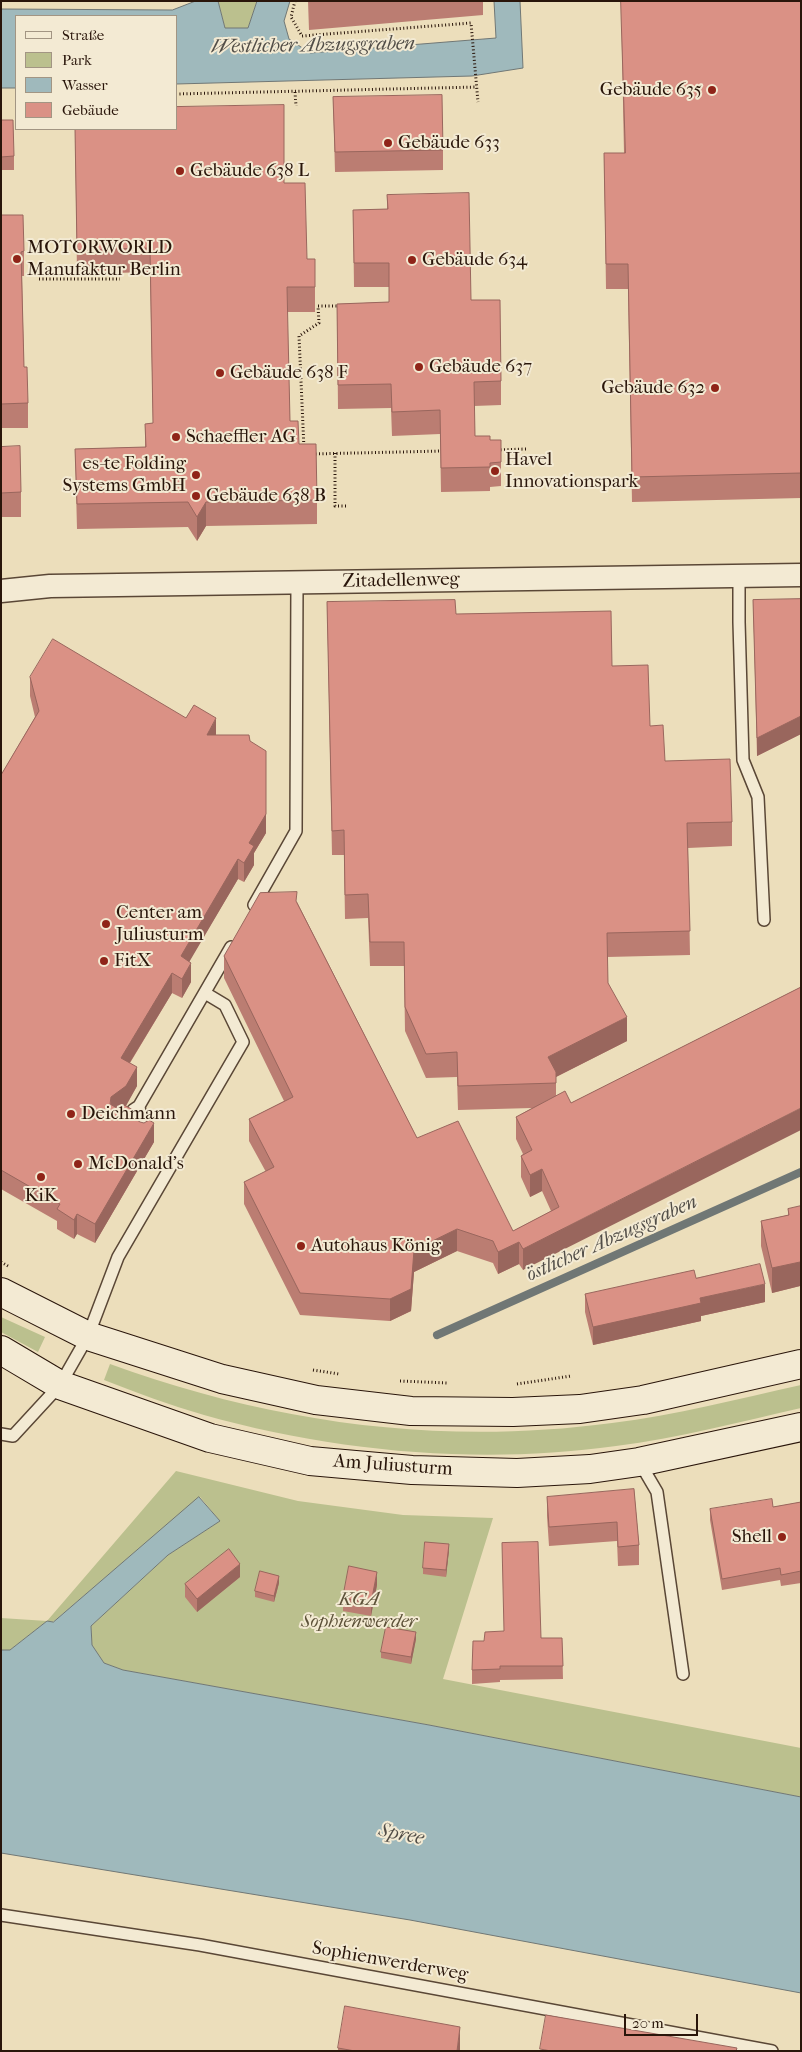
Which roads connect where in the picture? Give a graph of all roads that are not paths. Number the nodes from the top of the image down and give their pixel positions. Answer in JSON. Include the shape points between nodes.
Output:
{"nodes":[{"id":1,"x":801,"y":575,"type":"edge"},
{"id":2,"x":739,"y":576,"type":"junction"},
{"id":3,"x":297,"y":582,"type":"junction"},
{"id":4,"x":1,"y":591,"type":"edge"},
{"id":5,"x":248,"y":916,"type":"edge"},
{"id":6,"x":764,"y":920,"type":"dead end"},
{"id":7,"x":239,"y":933,"type":"edge"},
{"id":8,"x":205,"y":993,"type":"junction"},
{"id":9,"x":139,"y":1106,"type":"junction"},
{"id":10,"x":124,"y":1115,"type":"edge"},
{"id":11,"x":143,"y":1135,"type":"edge"},
{"id":12,"x":1,"y":1292,"type":"edge"},
{"id":13,"x":88,"y":1336,"type":"junction"},
{"id":14,"x":1,"y":1350,"type":"edge"},
{"id":15,"x":801,"y":1364,"type":"edge"},
{"id":16,"x":60,"y":1385,"type":"junction"},
{"id":17,"x":801,"y":1427,"type":"edge"},
{"id":18,"x":1,"y":1434,"type":"edge"},
{"id":19,"x":640,"y":1462,"type":"junction"},
{"id":20,"x":683,"y":1674,"type":"dead end"},
{"id":21,"x":1,"y":1915,"type":"edge"},
{"id":22,"x":772,"y":2051,"type":"edge"}],
"edges":[{"from":1,"to":2,"type":"street","name":"Zitadellenweg"},
{"from":2,"to":3,"type":"street","name":"Zitadellenweg"},
{"from":2,"to":6,"type":"lane","via":[[743,760],[758,797]]},
{"from":3,"to":4,"type":"street","name":"Zitadellenweg","via":[[50,586]]},
{"from":3,"to":5,"type":"lane","via":[[296,831]]},
{"from":7,"to":8,"type":"lane"},
{"from":8,"to":9,"type":"lane"},
{"from":8,"to":13,"type":"lane","via":[[225,1004],[244,1042],[118,1256]]},
{"from":9,"to":10,"type":"lane"},
{"from":9,"to":11,"type":"lane"},
{"from":12,"to":13,"type":"main road"},
{"from":13,"to":15,"type":"main road","via":[[222,1379],[316,1400],[411,1411],[513,1412],[580,1408],[643,1400]]},
{"from":13,"to":16,"type":"lane"},
{"from":14,"to":16,"type":"main road","name":"Am Juliusturm"},
{"from":16,"to":18,"type":"lane","via":[[13,1436]]},
{"from":16,"to":19,"type":"main road","name":"Am Juliusturm","via":[[210,1438],[310,1461],[412,1470],[517,1473],[590,1469]]},
{"from":17,"to":19,"type":"main road","name":"Am Juliusturm"},
{"from":19,"to":20,"type":"lane","via":[[657,1492]]},
{"from":21,"to":22,"type":"lane","name":"Sophienwerderweg","via":[[200,1945]]}]}
